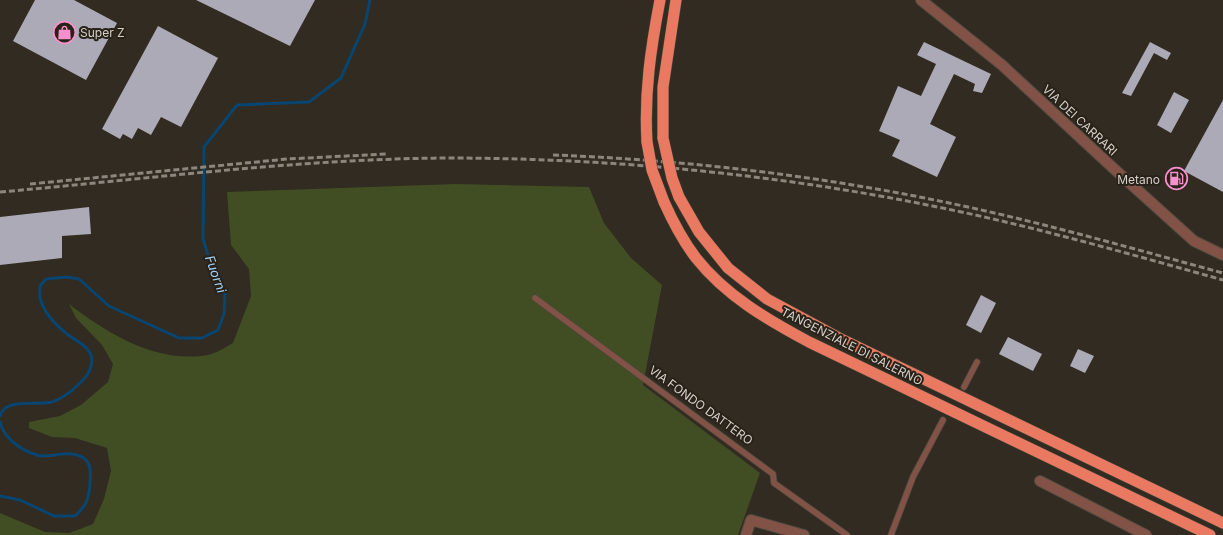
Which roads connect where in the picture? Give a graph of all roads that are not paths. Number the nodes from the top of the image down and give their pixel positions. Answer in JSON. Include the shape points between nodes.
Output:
{"nodes":[{"id":1,"x":660,"y":0,"type":"edge"},
{"id":2,"x":676,"y":0,"type":"edge"},
{"id":3,"x":921,"y":0,"type":"edge"},
{"id":4,"x":1223,"y":254,"type":"edge"},
{"id":5,"x":535,"y":298,"type":"dead end"},
{"id":6,"x":977,"y":362,"type":"dead end"},
{"id":7,"x":964,"y":387,"type":"dead end"},
{"id":8,"x":943,"y":420,"type":"dead end"},
{"id":9,"x":1040,"y":481,"type":"dead end"},
{"id":10,"x":1223,"y":524,"type":"edge"},
{"id":11,"x":746,"y":535,"type":"edge"},
{"id":12,"x":804,"y":535,"type":"edge"},
{"id":13,"x":847,"y":535,"type":"edge"},
{"id":14,"x":891,"y":535,"type":"edge"},
{"id":15,"x":1146,"y":535,"type":"edge"},
{"id":16,"x":1210,"y":535,"type":"edge"}],
"edges":[{"from":1,"to":16,"type":"highway","name":"TANGENZIALE DI SALERNO","bridge":true,"via":[[648,72],[645,118],[652,170],[675,225],[697,259],[728,291],[760,314],[810,342]]},
{"from":2,"to":10,"type":"highway","name":"TANGENZIALE DI SALERNO","bridge":true,"via":[[663,87],[663,138],[679,197],[699,232],[728,268],[767,299],[830,334]]},
{"from":3,"to":4,"type":"street","name":"VIA DEI CARRARI","via":[[1002,65],[1194,241]]},
{"from":5,"to":13,"type":"lane","name":"VIA FONDO DATTERO","via":[[773,474],[774,483]]},
{"from":6,"to":7,"type":"lane"},
{"from":8,"to":14,"type":"lane","via":[[913,477]]},
{"from":9,"to":15,"type":"street"},
{"from":11,"to":12,"type":"street","via":[[751,520]]}]}
